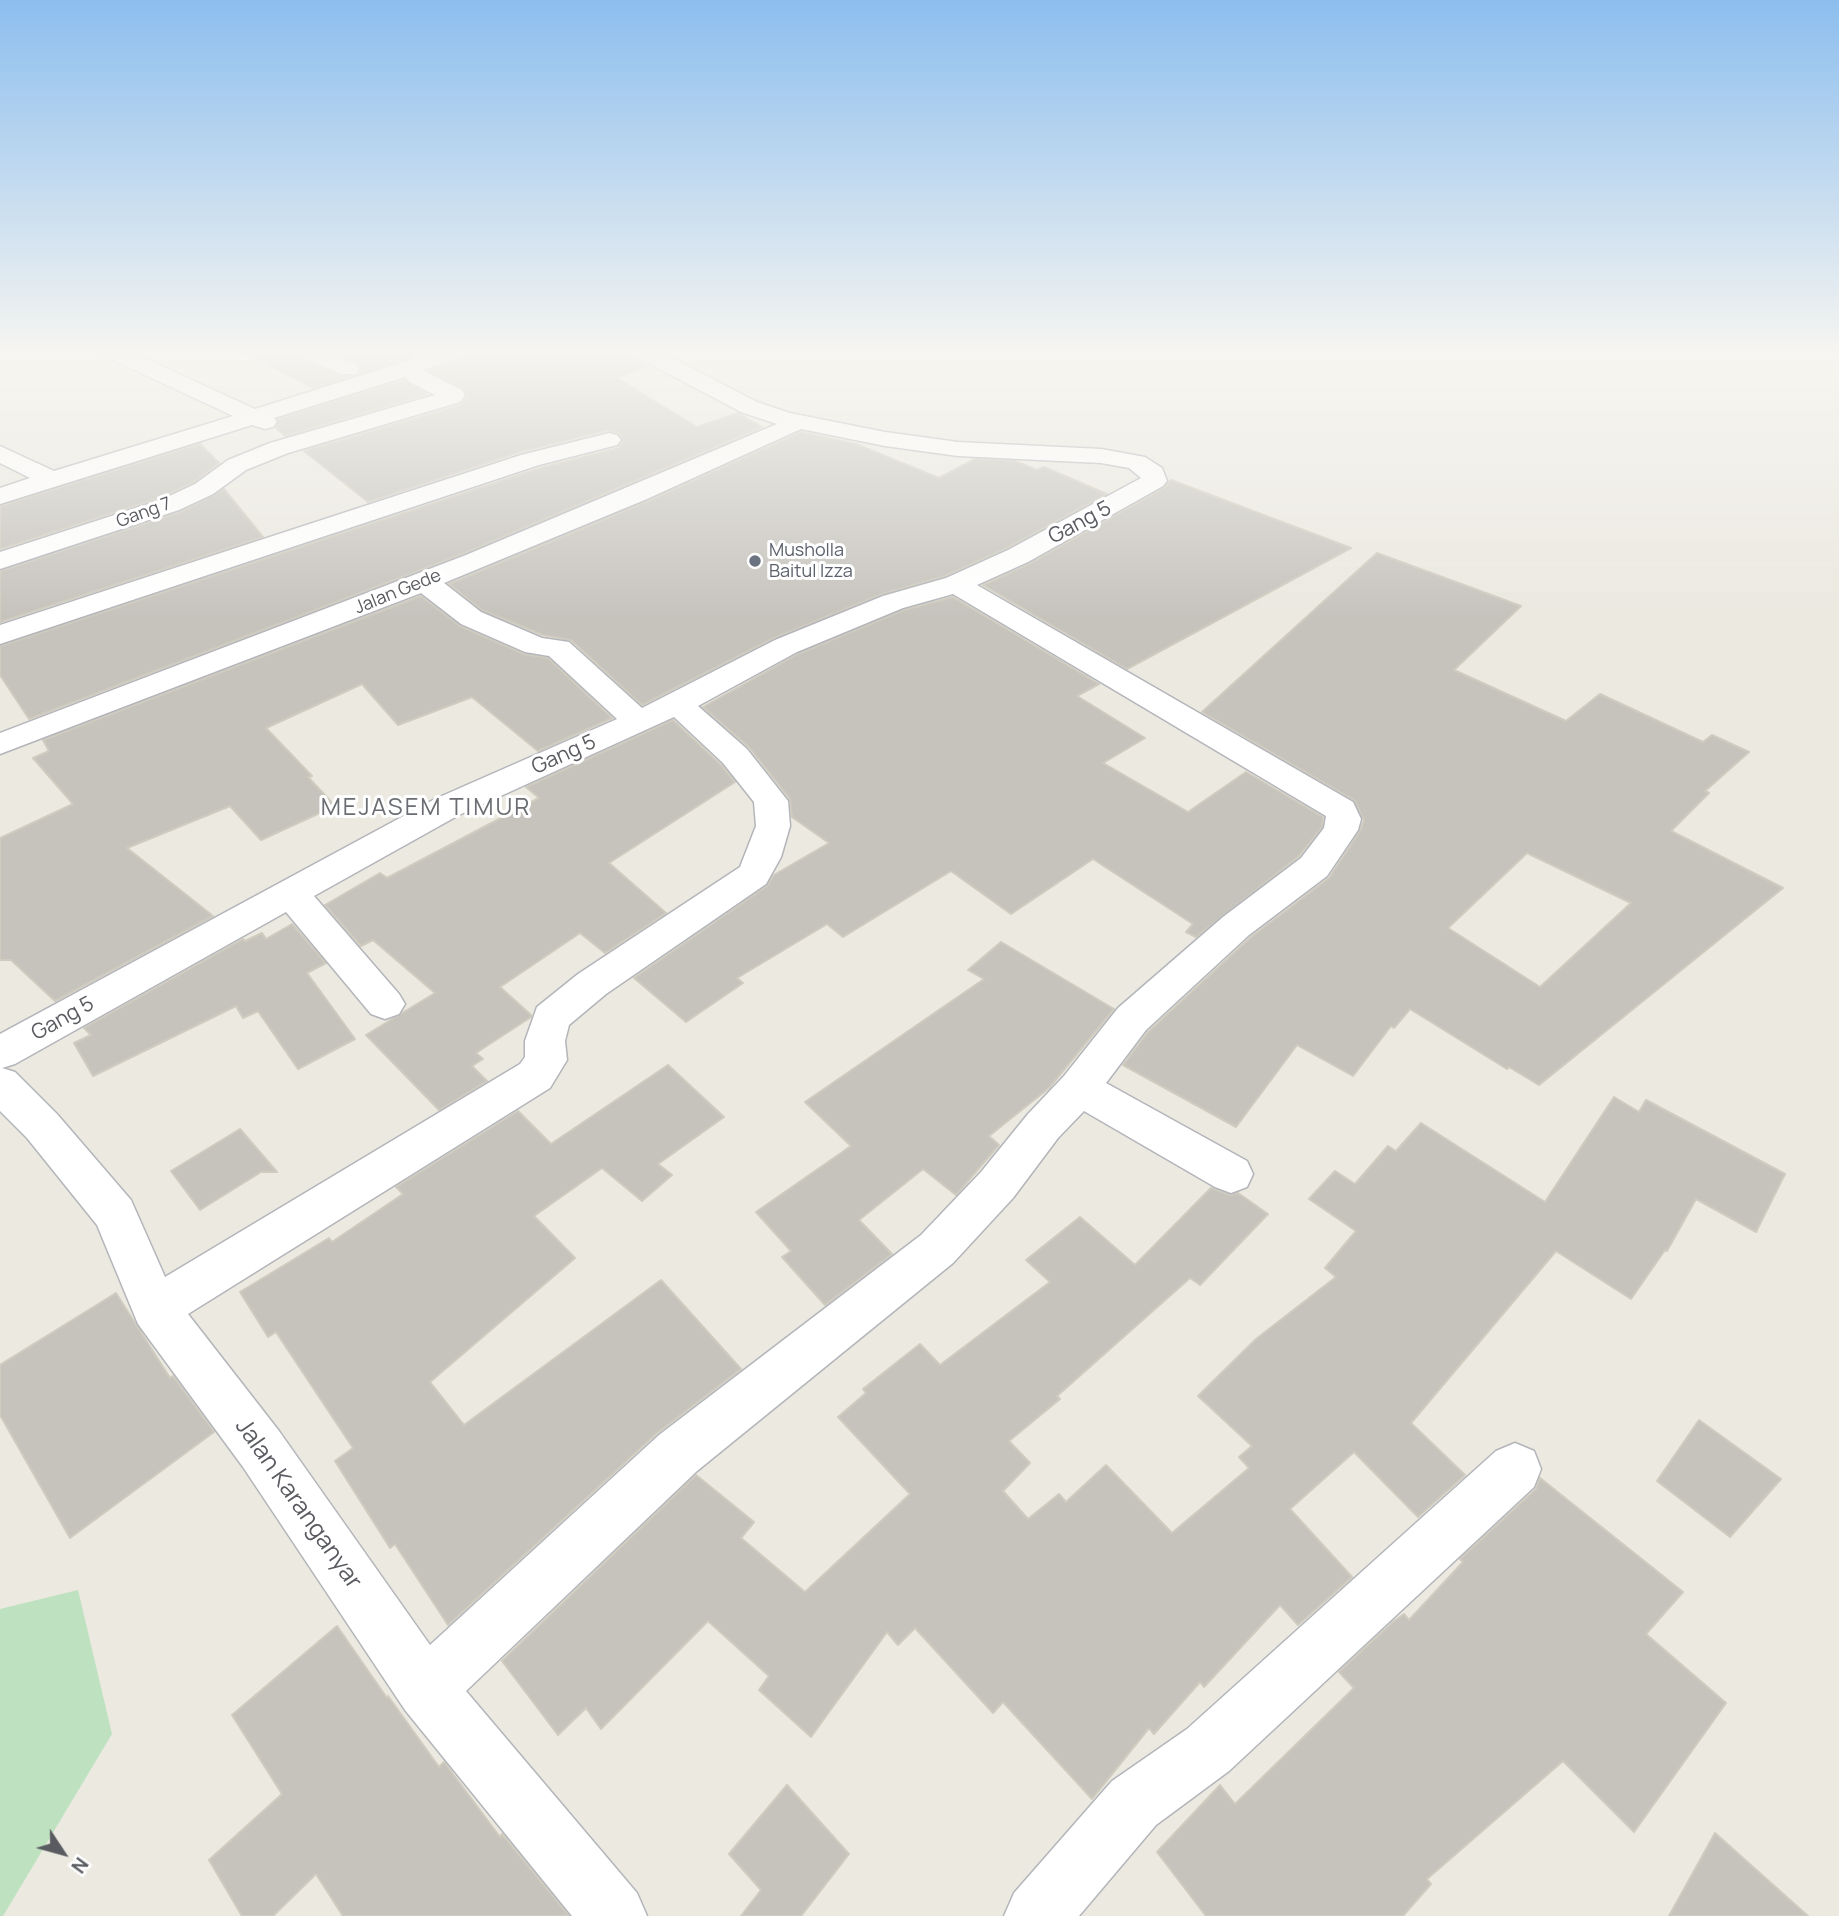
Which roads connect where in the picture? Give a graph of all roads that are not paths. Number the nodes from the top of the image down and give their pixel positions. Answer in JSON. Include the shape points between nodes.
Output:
{"nodes":[{"id":1,"x":176,"y":438,"type":"edge"},
{"id":2,"x":298,"y":438,"type":"edge"},
{"id":3,"x":312,"y":438,"type":"edge"},
{"id":4,"x":759,"y":438,"type":"edge"},
{"id":5,"x":881,"y":438,"type":"edge"},
{"id":6,"x":609,"y":440,"type":"dead end"},
{"id":7,"x":303,"y":441,"type":"junction"},
{"id":8,"x":0,"y":453,"type":"edge"},
{"id":9,"x":42,"y":474,"type":"junction"},
{"id":10,"x":0,"y":496,"type":"edge"},
{"id":11,"x":0,"y":561,"type":"edge"},
{"id":12,"x":423,"y":581,"type":"junction"},
{"id":13,"x":956,"y":584,"type":"junction"},
{"id":14,"x":0,"y":635,"type":"edge"},
{"id":15,"x":678,"y":704,"type":"junction"},
{"id":16,"x":639,"y":722,"type":"junction"},
{"id":17,"x":0,"y":744,"type":"edge"},
{"id":18,"x":290,"y":892,"type":"junction"},
{"id":19,"x":385,"y":1004,"type":"dead end"},
{"id":20,"x":0,"y":1053,"type":"edge"},
{"id":21,"x":0,"y":1084,"type":"edge"},
{"id":22,"x":1079,"y":1088,"type":"junction"},
{"id":23,"x":1231,"y":1174,"type":"dead end"},
{"id":24,"x":155,"y":1309,"type":"junction"},
{"id":25,"x":1515,"y":1469,"type":"dead end"},
{"id":26,"x":426,"y":1689,"type":"junction"},
{"id":27,"x":614,"y":1916,"type":"edge"},
{"id":28,"x":1037,"y":1916,"type":"edge"}],
"edges":[{"from":1,"to":9,"type":"street"},
{"from":2,"to":7,"type":"street"},
{"from":3,"to":7,"type":"street","name":"Gang 7"},
{"from":4,"to":12,"type":"street","name":"Jalan Gede","via":[[638,494]]},
{"from":5,"to":13,"type":"street","name":"Gang 5","via":[[958,449],[1101,456],[1136,462],[1153,473],[1154,481],[1143,488]]},
{"from":6,"to":14,"type":"street","via":[[517,464]]},
{"from":7,"to":11,"type":"street","name":"Gang 7","via":[[237,465],[204,489],[170,505]]},
{"from":8,"to":9,"type":"street"},
{"from":9,"to":10,"type":"street"},
{"from":12,"to":16,"type":"street","via":[[471,618],[536,646],[558,648]]},
{"from":12,"to":17,"type":"street","name":"Jalan Gede"},
{"from":13,"to":15,"type":"street","name":"Gang 5","via":[[893,603],[786,646]]},
{"from":13,"to":22,"type":"street","via":[[1341,810],[1345,820],[1314,867],[1237,926],[1132,1019]]},
{"from":15,"to":16,"type":"street","name":"Gang 5"},
{"from":15,"to":24,"type":"street","via":[[735,756],[771,801],[773,826],[753,875],[592,984],[551,1018],[546,1060],[536,1076]]},
{"from":16,"to":18,"type":"street","name":"Gang 5","via":[[447,807]]},
{"from":18,"to":19,"type":"street"},
{"from":18,"to":20,"type":"street","name":"Gang 5"},
{"from":21,"to":24,"type":"street","name":"Jalan Karanganyar","via":[[42,1126],[115,1214]]},
{"from":22,"to":23,"type":"street"},
{"from":22,"to":26,"type":"street","via":[[937,1249],[678,1454]]},
{"from":24,"to":26,"type":"street","name":"Jalan Karanganyar","via":[[261,1449]]},
{"from":25,"to":28,"type":"street","via":[[1208,1750],[1134,1803]]},
{"from":26,"to":27,"type":"street","name":"Jalan Karanganyar"}]}
